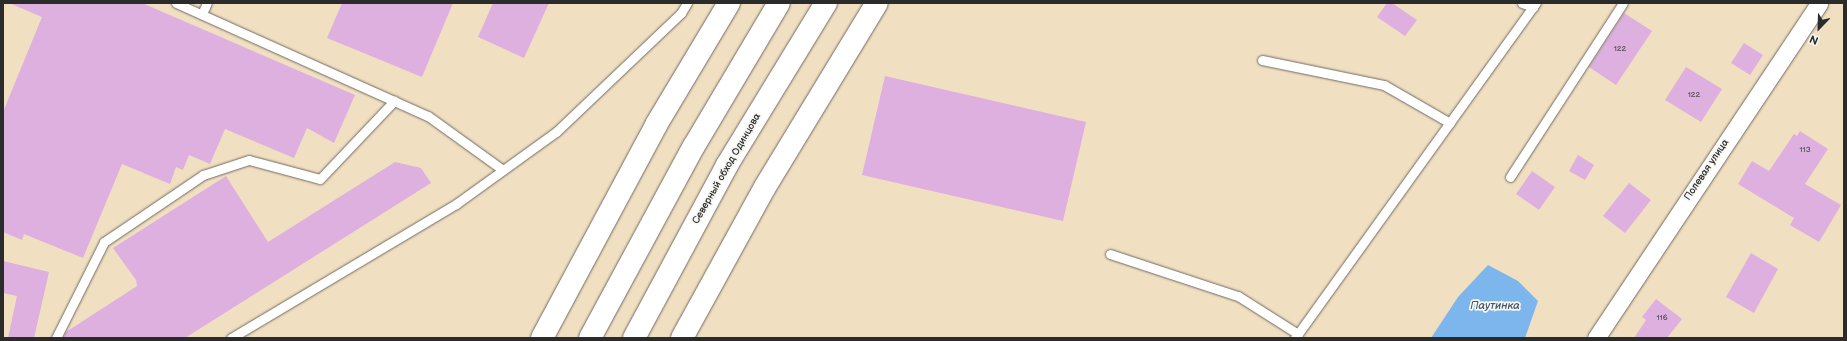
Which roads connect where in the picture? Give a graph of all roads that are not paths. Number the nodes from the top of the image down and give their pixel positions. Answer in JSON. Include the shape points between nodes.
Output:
{"nodes":[{"id":1,"x":176,"y":3,"type":"edge"},
{"id":2,"x":207,"y":3,"type":"edge"},
{"id":3,"x":688,"y":3,"type":"edge"},
{"id":4,"x":729,"y":3,"type":"edge"},
{"id":5,"x":779,"y":3,"type":"edge"},
{"id":6,"x":826,"y":3,"type":"edge"},
{"id":7,"x":877,"y":3,"type":"edge"},
{"id":8,"x":1522,"y":3,"type":"edge"},
{"id":9,"x":1623,"y":3,"type":"edge"},
{"id":10,"x":1819,"y":3,"type":"edge"},
{"id":11,"x":1535,"y":5,"type":"edge"},
{"id":12,"x":202,"y":14,"type":"junction"},
{"id":13,"x":1262,"y":60,"type":"dead end"},
{"id":14,"x":394,"y":101,"type":"junction"},
{"id":15,"x":1450,"y":123,"type":"junction"},
{"id":16,"x":503,"y":170,"type":"junction"},
{"id":17,"x":1510,"y":177,"type":"dead end"},
{"id":18,"x":1110,"y":254,"type":"dead end"},
{"id":19,"x":1296,"y":336,"type":"edge"},
{"id":20,"x":56,"y":338,"type":"edge"},
{"id":21,"x":231,"y":338,"type":"edge"},
{"id":22,"x":542,"y":338,"type":"edge"},
{"id":23,"x":590,"y":338,"type":"edge"},
{"id":24,"x":634,"y":338,"type":"edge"},
{"id":25,"x":682,"y":338,"type":"edge"},
{"id":26,"x":1596,"y":338,"type":"edge"}],
"edges":[{"from":1,"to":12,"type":"lane"},
{"from":2,"to":12,"type":"lane"},
{"from":3,"to":16,"type":"lane","via":[[681,13],[556,132]]},
{"from":4,"to":22,"type":"main road","via":[[583,258]]},
{"from":5,"to":23,"type":"main road","via":[[694,146]]},
{"from":6,"to":24,"type":"main road","name":"Северный обход Одинцова","via":[[727,166]]},
{"from":7,"to":25,"type":"main road","via":[[765,187]]},
{"from":8,"to":11,"type":"lane"},
{"from":9,"to":17,"type":"lane"},
{"from":10,"to":26,"type":"street","name":"Полевая улица"},
{"from":11,"to":15,"type":"lane"},
{"from":12,"to":14,"type":"lane"},
{"from":13,"to":15,"type":"lane","via":[[1384,85]]},
{"from":14,"to":16,"type":"lane","via":[[428,116]]},
{"from":14,"to":20,"type":"lane","via":[[320,179],[249,160],[203,175],[104,242]]},
{"from":15,"to":19,"type":"lane"},
{"from":16,"to":21,"type":"lane","via":[[456,204]]},
{"from":18,"to":19,"type":"lane","via":[[1238,296]]}]}
